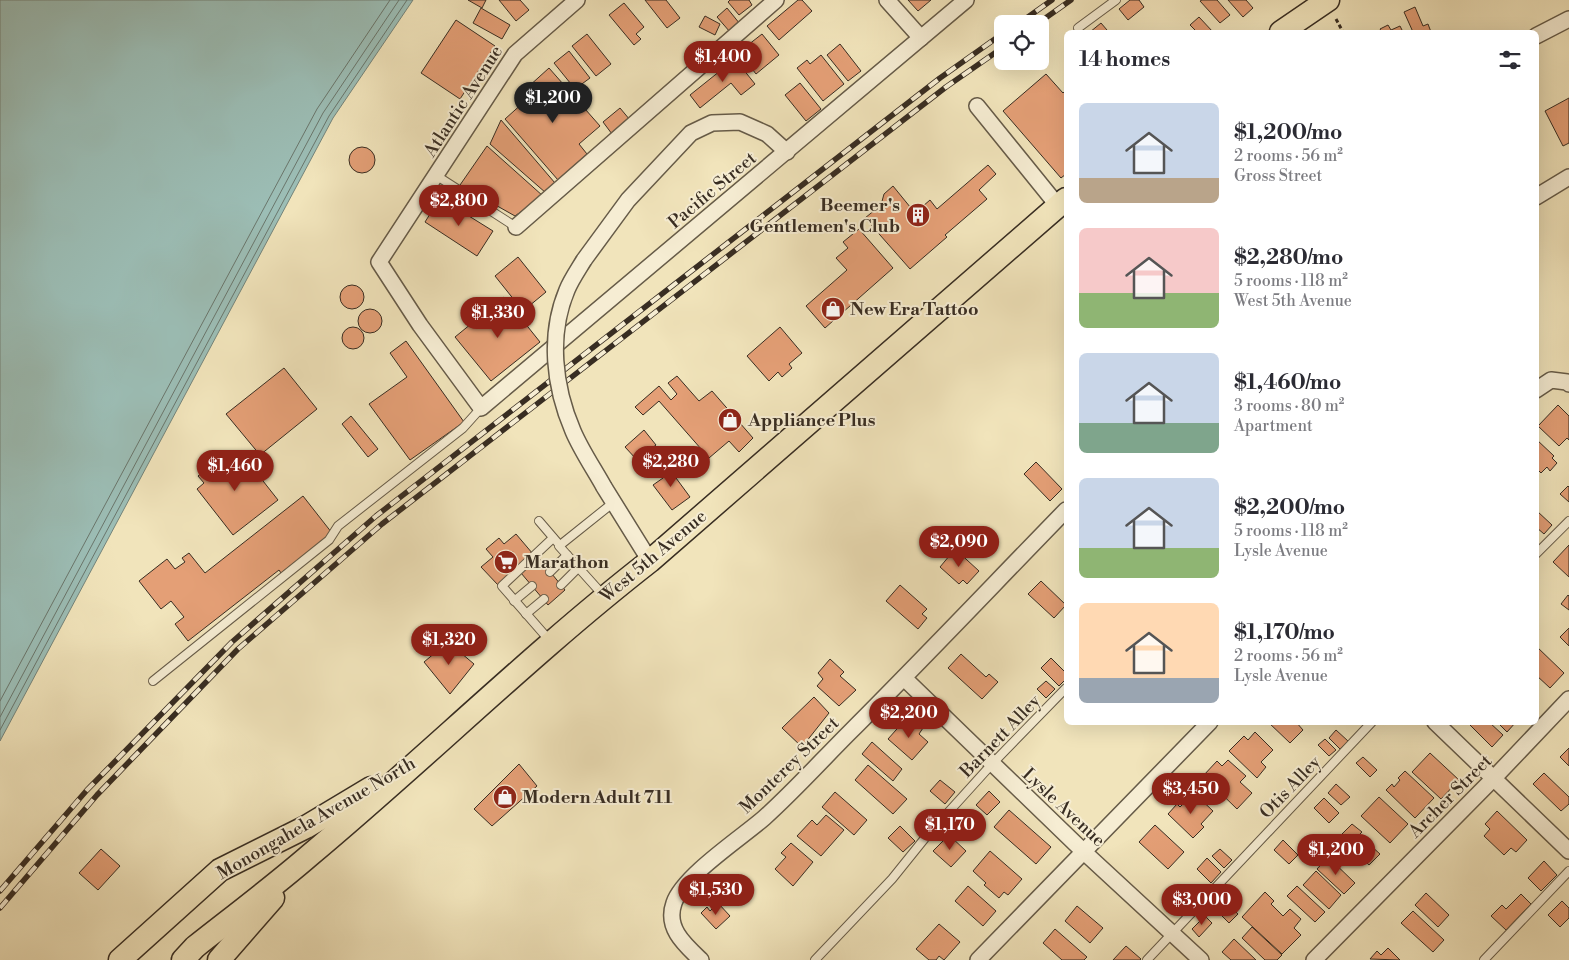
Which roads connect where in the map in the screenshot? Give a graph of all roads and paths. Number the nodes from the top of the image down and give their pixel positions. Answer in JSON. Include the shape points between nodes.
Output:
{"nodes":[{"id":1,"x":577,"y":0,"type":"edge"},
{"id":2,"x":776,"y":0,"type":"edge"},
{"id":3,"x":888,"y":0,"type":"edge"},
{"id":4,"x":966,"y":0,"type":"edge"},
{"id":5,"x":1116,"y":0,"type":"edge"},
{"id":6,"x":1317,"y":3,"type":"edge"},
{"id":7,"x":1569,"y":19,"type":"edge"},
{"id":8,"x":1078,"y":28,"type":"dead end"},
{"id":9,"x":1283,"y":30,"type":"edge"},
{"id":10,"x":1539,"y":34,"type":"edge"},
{"id":11,"x":921,"y":38,"type":"junction"},
{"id":12,"x":976,"y":106,"type":"dead end"},
{"id":13,"x":787,"y":152,"type":"junction"},
{"id":14,"x":437,"y":176,"type":"junction"},
{"id":15,"x":1569,"y":178,"type":"edge"},
{"id":16,"x":1539,"y":195,"type":"edge"},
{"id":17,"x":1062,"y":203,"type":"edge"},
{"id":18,"x":516,"y":227,"type":"joint"},
{"id":19,"x":1569,"y":384,"type":"edge"},
{"id":20,"x":1539,"y":388,"type":"edge"},
{"id":21,"x":481,"y":408,"type":"junction"},
{"id":22,"x":614,"y":502,"type":"junction"},
{"id":23,"x":1064,"y":512,"type":"edge"},
{"id":24,"x":1569,"y":520,"type":"edge"},
{"id":25,"x":539,"y":521,"type":"dead end"},
{"id":26,"x":553,"y":538,"type":"junction"},
{"id":27,"x":560,"y":546,"type":"junction"},
{"id":28,"x":1539,"y":551,"type":"edge"},
{"id":29,"x":567,"y":555,"type":"junction"},
{"id":30,"x":650,"y":561,"type":"junction"},
{"id":31,"x":578,"y":568,"type":"junction"},
{"id":32,"x":550,"y":572,"type":"dead end"},
{"id":33,"x":561,"y":585,"type":"dead end"},
{"id":34,"x":532,"y":586,"type":"dead end"},
{"id":35,"x":604,"y":597,"type":"junction"},
{"id":36,"x":544,"y":599,"type":"dead end"},
{"id":37,"x":514,"y":601,"type":"junction"},
{"id":38,"x":526,"y":614,"type":"junction"},
{"id":39,"x":551,"y":642,"type":"junction"},
{"id":40,"x":904,"y":678,"type":"junction"},
{"id":41,"x":153,"y":681,"type":"dead end"},
{"id":42,"x":1064,"y":690,"type":"edge"},
{"id":43,"x":1569,"y":699,"type":"edge"},
{"id":44,"x":1207,"y":725,"type":"edge"},
{"id":45,"x":1369,"y":725,"type":"edge"},
{"id":46,"x":1438,"y":725,"type":"edge"},
{"id":47,"x":423,"y":756,"type":"junction"},
{"id":48,"x":992,"y":764,"type":"junction"},
{"id":49,"x":1493,"y":779,"type":"junction"},
{"id":50,"x":1569,"y":851,"type":"edge"},
{"id":51,"x":1084,"y":852,"type":"junction"},
{"id":52,"x":310,"y":856,"type":"junction"},
{"id":53,"x":1569,"y":871,"type":"edge"},
{"id":54,"x":1172,"y":933,"type":"junction"},
{"id":55,"x":120,"y":960,"type":"edge"},
{"id":56,"x":183,"y":960,"type":"edge"},
{"id":57,"x":219,"y":960,"type":"edge"},
{"id":58,"x":701,"y":960,"type":"edge"},
{"id":59,"x":815,"y":960,"type":"edge"},
{"id":60,"x":978,"y":960,"type":"edge"},
{"id":61,"x":1147,"y":960,"type":"edge"},
{"id":62,"x":1201,"y":960,"type":"edge"},
{"id":63,"x":1314,"y":960,"type":"edge"},
{"id":64,"x":1484,"y":960,"type":"edge"}],
"edges":[{"from":1,"to":14,"type":"street","name":"Atlantic Avenue","via":[[516,54]]},
{"from":2,"to":18,"type":"street"},
{"from":3,"to":11,"type":"street"},
{"from":4,"to":11,"type":"street","name":"Pacific Street"},
{"from":5,"to":8,"type":"lane"},
{"from":6,"to":9,"type":"main road"},
{"from":7,"to":10,"type":"street"},
{"from":11,"to":13,"type":"street","name":"Pacific Street"},
{"from":12,"to":17,"type":"street"},
{"from":13,"to":21,"type":"street","name":"Pacific Street"},
{"from":13,"to":22,"type":"street","bridge":true,"via":[[767,134],[740,122],[712,123],[690,133],[628,200],[567,289],[556,337],[556,364],[562,399],[573,431]]},
{"from":14,"to":18,"type":"lane"},
{"from":14,"to":21,"type":"street","name":"Atlantic Avenue","via":[[379,262]]},
{"from":15,"to":16,"type":"street"},
{"from":17,"to":30,"type":"main road","name":"West 5th Avenue"},
{"from":19,"to":20,"type":"street","via":[[1551,380]]},
{"from":21,"to":41,"type":"lane","via":[[463,428],[338,526],[329,540]]},
{"from":22,"to":27,"type":"lane"},
{"from":22,"to":30,"type":"street"},
{"from":23,"to":40,"type":"street","name":"Monterey Street"},
{"from":24,"to":28,"type":"lane"},
{"from":25,"to":26,"type":"lane"},
{"from":26,"to":27,"type":"lane"},
{"from":26,"to":37,"type":"lane","via":[[502,586]]},
{"from":27,"to":29,"type":"lane"},
{"from":29,"to":31,"type":"lane"},
{"from":29,"to":32,"type":"lane"},
{"from":30,"to":35,"type":"main road","name":"West 5th Avenue"},
{"from":31,"to":33,"type":"lane"},
{"from":31,"to":35,"type":"lane"},
{"from":34,"to":37,"type":"lane"},
{"from":35,"to":39,"type":"main road","name":"West 5th Avenue"},
{"from":36,"to":38,"type":"lane"},
{"from":37,"to":38,"type":"lane"},
{"from":38,"to":39,"type":"lane"},
{"from":39,"to":47,"type":"main road","name":"West 5th Avenue"},
{"from":40,"to":48,"type":"street","name":"Lysle Avenue"},
{"from":40,"to":58,"type":"street","name":"Monterey Street","via":[[764,817],[699,870],[684,888],[674,903],[672,921],[676,934]]},
{"from":42,"to":48,"type":"lane","name":"Barnett Alley"},
{"from":43,"to":49,"type":"street","name":"Archer Street"},
{"from":44,"to":51,"type":"street"},
{"from":45,"to":54,"type":"lane","name":"Otis Alley"},
{"from":46,"to":49,"type":"street"},
{"from":47,"to":52,"type":"main road","name":"West 5th Avenue"},
{"from":47,"to":55,"type":"main road","name":"Monongahela Avenue North","via":[[306,827],[220,870]]},
{"from":48,"to":51,"type":"street","name":"Lysle Avenue"},
{"from":48,"to":59,"type":"lane","name":"Barnett Alley","via":[[892,879]]},
{"from":49,"to":50,"type":"street"},
{"from":49,"to":63,"type":"street","name":"Archer Street"},
{"from":51,"to":54,"type":"street","name":"Lysle Avenue"},
{"from":51,"to":60,"type":"street"},
{"from":52,"to":56,"type":"main road"},
{"from":52,"to":57,"type":"main road","name":"Monongahela Avenue North"},
{"from":53,"to":64,"type":"lane"},
{"from":54,"to":61,"type":"lane","name":"Otis Alley"},
{"from":54,"to":62,"type":"street","name":"Lysle Avenue"}]}
